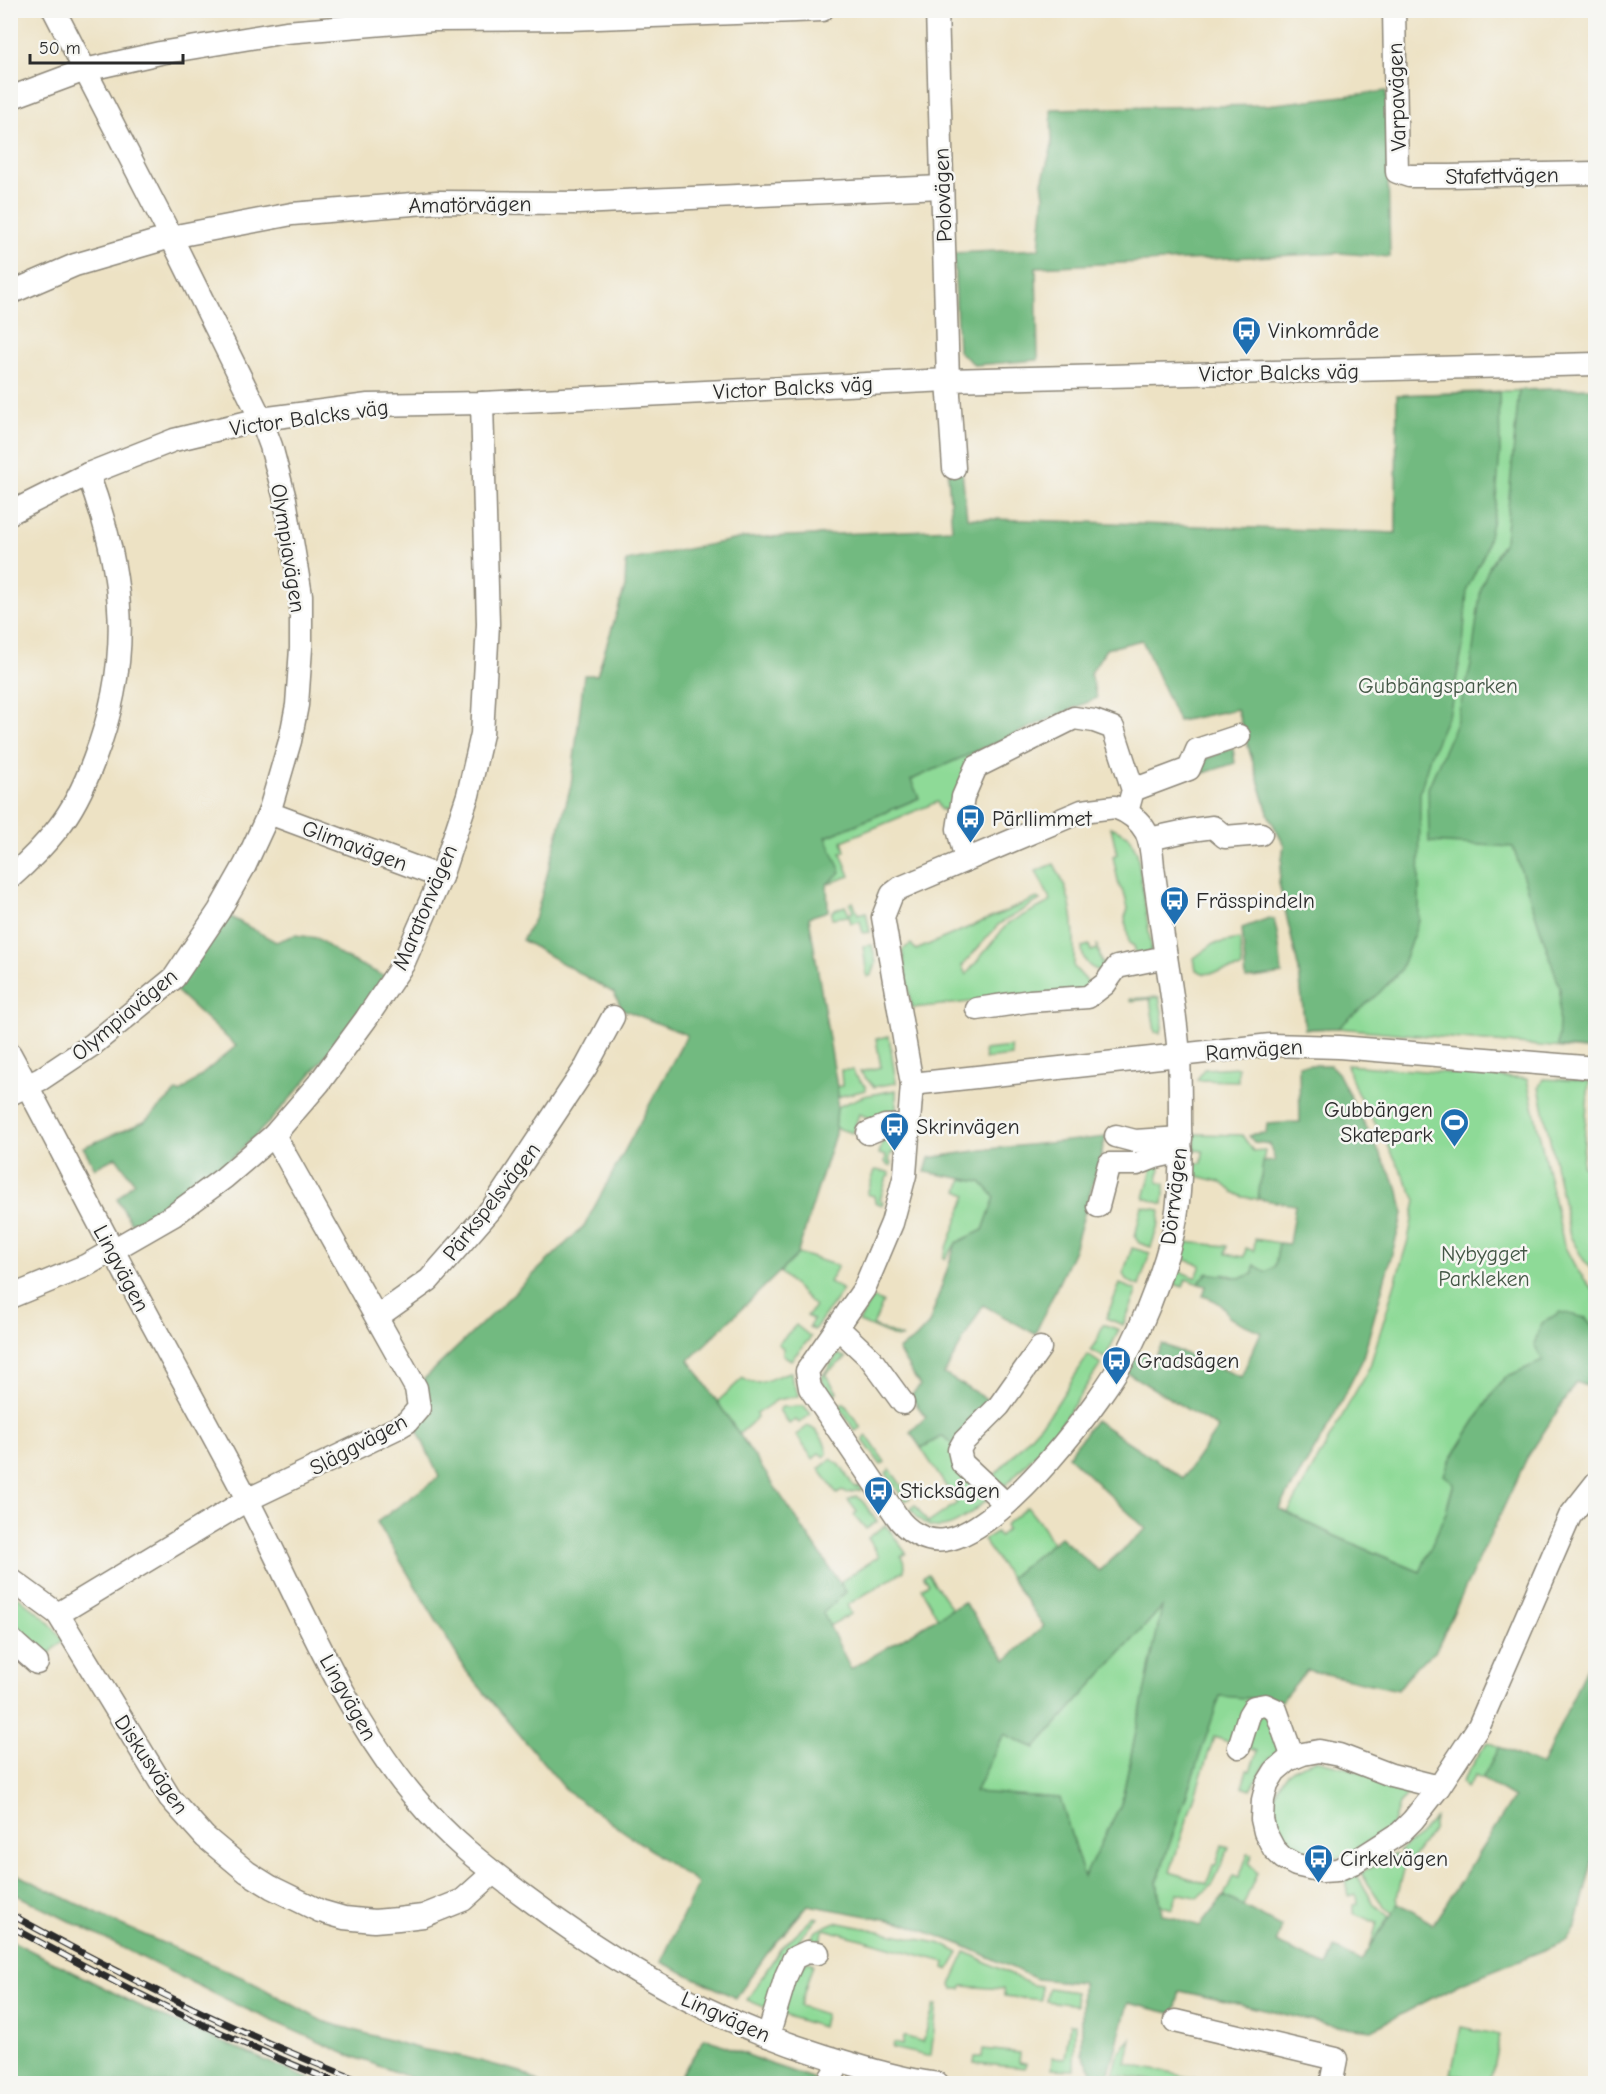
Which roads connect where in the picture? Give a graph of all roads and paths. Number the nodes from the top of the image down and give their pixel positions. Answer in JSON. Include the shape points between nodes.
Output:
{"nodes":[{"id":1,"x":54,"y":10,"type":"edge"},
{"id":2,"x":822,"y":10,"type":"edge"},
{"id":3,"x":937,"y":10,"type":"edge"},
{"id":4,"x":1394,"y":10,"type":"edge"},
{"id":5,"x":85,"y":70,"type":"junction"},
{"id":6,"x":10,"y":98,"type":"edge"},
{"id":7,"x":1596,"y":173,"type":"edge"},
{"id":8,"x":1409,"y":176,"type":"joint"},
{"id":9,"x":942,"y":187,"type":"junction"},
{"id":10,"x":171,"y":237,"type":"junction"},
{"id":11,"x":10,"y":293,"type":"edge"},
{"id":12,"x":1596,"y":364,"type":"edge"},
{"id":13,"x":948,"y":380,"type":"junction"},
{"id":14,"x":482,"y":403,"type":"junction"},
{"id":15,"x":261,"y":419,"type":"junction"},
{"id":16,"x":954,"y":468,"type":"dead end"},
{"id":17,"x":88,"y":474,"type":"junction"},
{"id":18,"x":10,"y":513,"type":"edge"},
{"id":19,"x":1239,"y":736,"type":"dead end"},
{"id":20,"x":1133,"y":790,"type":"junction"},
{"id":21,"x":1127,"y":812,"type":"junction"},
{"id":22,"x":268,"y":813,"type":"junction"},
{"id":23,"x":1261,"y":834,"type":"dead end"},
{"id":24,"x":1149,"y":839,"type":"junction"},
{"id":25,"x":966,"y":860,"type":"junction"},
{"id":26,"x":441,"y":877,"type":"junction"},
{"id":27,"x":10,"y":878,"type":"edge"},
{"id":28,"x":1166,"y":957,"type":"junction"},
{"id":29,"x":977,"y":1009,"type":"dead end"},
{"id":30,"x":614,"y":1017,"type":"dead end"},
{"id":31,"x":10,"y":1054,"type":"edge"},
{"id":32,"x":1179,"y":1055,"type":"junction"},
{"id":33,"x":1596,"y":1068,"type":"edge"},
{"id":34,"x":912,"y":1084,"type":"junction"},
{"id":35,"x":19,"y":1090,"type":"edge"},
{"id":36,"x":910,"y":1125,"type":"junction"},
{"id":37,"x":868,"y":1133,"type":"dead end"},
{"id":38,"x":274,"y":1135,"type":"junction"},
{"id":39,"x":1116,"y":1136,"type":"dead end"},
{"id":40,"x":1181,"y":1144,"type":"junction"},
{"id":41,"x":1098,"y":1206,"type":"dead end"},
{"id":42,"x":113,"y":1251,"type":"junction"},
{"id":43,"x":10,"y":1297,"type":"edge"},
{"id":44,"x":377,"y":1317,"type":"junction"},
{"id":45,"x":837,"y":1327,"type":"junction"},
{"id":46,"x":1040,"y":1348,"type":"dead end"},
{"id":47,"x":903,"y":1403,"type":"dead end"},
{"id":48,"x":1596,"y":1483,"type":"edge"},
{"id":49,"x":247,"y":1500,"type":"junction"},
{"id":50,"x":1006,"y":1504,"type":"junction"},
{"id":51,"x":10,"y":1579,"type":"edge"},
{"id":52,"x":58,"y":1614,"type":"junction"},
{"id":53,"x":10,"y":1639,"type":"edge"},
{"id":54,"x":37,"y":1664,"type":"dead end"},
{"id":55,"x":1239,"y":1747,"type":"dead end"},
{"id":56,"x":1293,"y":1758,"type":"junction"},
{"id":57,"x":1439,"y":1787,"type":"junction"},
{"id":58,"x":493,"y":1873,"type":"junction"},
{"id":59,"x":818,"y":1953,"type":"dead end"},
{"id":60,"x":1175,"y":2021,"type":"dead end"},
{"id":61,"x":768,"y":2036,"type":"junction"},
{"id":62,"x":841,"y":2061,"type":"junction"},
{"id":63,"x":829,"y":2084,"type":"edge"},
{"id":64,"x":938,"y":2084,"type":"edge"},
{"id":65,"x":1331,"y":2084,"type":"edge"}],
"edges":[{"from":1,"to":5,"type":"street","name":"Olympiavägen"},
{"from":2,"to":5,"type":"street","via":[[433,20],[286,32]]},
{"from":3,"to":9,"type":"street","name":"Polovägen"},
{"from":4,"to":8,"type":"street","name":"Varpavägen","via":[[1397,172]]},
{"from":5,"to":6,"type":"street"},
{"from":5,"to":10,"type":"street","name":"Olympiavägen"},
{"from":7,"to":8,"type":"street","name":"Stafettvägen"},
{"from":9,"to":10,"type":"street","name":"Amatörvägen","via":[[578,203],[437,202],[292,214]]},
{"from":9,"to":13,"type":"street","name":"Polovägen"},
{"from":10,"to":11,"type":"street","name":"Amatörvägen","via":[[75,265]]},
{"from":10,"to":15,"type":"street","name":"Olympiavägen"},
{"from":12,"to":13,"type":"street","name":"Victor Balcks väg"},
{"from":13,"to":14,"type":"street","name":"Victor Balcks väg"},
{"from":13,"to":16,"type":"street","name":"Polovägen"},
{"from":14,"to":15,"type":"street","name":"Victor Balcks väg","via":[[368,405]]},
{"from":14,"to":26,"type":"street","name":"Maratonvägen","via":[[488,624],[482,734],[468,795]]},
{"from":15,"to":17,"type":"street","name":"Victor Balcks väg","via":[[174,440]]},
{"from":15,"to":22,"type":"street","name":"Olympiavägen","via":[[285,499],[301,595],[297,705]]},
{"from":17,"to":18,"type":"street","name":"Victor Balcks väg"},
{"from":17,"to":27,"type":"street","via":[[105,519],[116,569],[120,662],[103,737],[83,789],[59,827]]},
{"from":19,"to":20,"type":"street","via":[[1197,750],[1189,769]]},
{"from":20,"to":21,"type":"street"},
{"from":20,"to":25,"type":"street","via":[[1113,728],[1074,718],[976,767],[963,797],[958,829]]},
{"from":21,"to":24,"type":"street"},
{"from":21,"to":25,"type":"street","via":[[1115,807],[1082,811]]},
{"from":22,"to":26,"type":"street","name":"Glimavägen"},
{"from":22,"to":35,"type":"street","name":"Olympiavägen","via":[[245,866],[174,978],[92,1045],[41,1080]]},
{"from":23,"to":24,"type":"street","via":[[1225,837],[1213,827]]},
{"from":24,"to":28,"type":"street","name":"Dörrvägen"},
{"from":25,"to":34,"type":"street","via":[[900,888],[892,894],[883,917]]},
{"from":26,"to":38,"type":"street","name":"Maratonvägen","via":[[403,964],[319,1083]]},
{"from":28,"to":29,"type":"street","via":[[1117,967],[1088,998]]},
{"from":28,"to":32,"type":"street","name":"Dörrvägen"},
{"from":30,"to":44,"type":"street","name":"Pärkspelsvägen","via":[[586,1067],[493,1207],[429,1280]]},
{"from":31,"to":35,"type":"street","name":"Lingvägen"},
{"from":32,"to":33,"type":"street","name":"Ramvägen","via":[[1303,1045]]},
{"from":32,"to":34,"type":"street","name":"Ramvägen"},
{"from":32,"to":40,"type":"street","name":"Dörrvägen"},
{"from":34,"to":36,"type":"street"},
{"from":35,"to":42,"type":"street","name":"Lingvägen"},
{"from":36,"to":37,"type":"street","via":[[885,1126]]},
{"from":36,"to":45,"type":"street","via":[[905,1175],[892,1223],[864,1289]]},
{"from":38,"to":42,"type":"street","name":"Maratonvägen","via":[[174,1215]]},
{"from":38,"to":44,"type":"street","name":"Släggvägen"},
{"from":39,"to":40,"type":"street"},
{"from":40,"to":41,"type":"street","via":[[1137,1164],[1109,1164]]},
{"from":40,"to":50,"type":"street","name":"Dörrvägen","via":[[1172,1262],[1111,1379],[1069,1440]]},
{"from":42,"to":43,"type":"street","name":"Maratonvägen"},
{"from":42,"to":49,"type":"street","name":"Lingvägen"},
{"from":44,"to":49,"type":"street","name":"Släggvägen","via":[[416,1388],[419,1408],[397,1428]]},
{"from":45,"to":47,"type":"street","via":[[871,1359]]},
{"from":45,"to":50,"type":"street","name":"Dörrvägen","via":[[807,1371],[810,1388],[901,1523],[921,1538],[945,1540],[969,1532]]},
{"from":46,"to":50,"type":"street","via":[[999,1406],[960,1450],[962,1463]]},
{"from":48,"to":57,"type":"street","via":[[1570,1516],[1479,1726]]},
{"from":49,"to":52,"type":"street","name":"Släggvägen"},
{"from":49,"to":58,"type":"street","name":"Lingvägen","via":[[352,1706],[384,1758],[452,1838]]},
{"from":51,"to":52,"type":"street","name":"Diskusvägen"},
{"from":52,"to":58,"type":"street","name":"Diskusvägen","via":[[170,1798],[205,1837],[271,1887],[320,1911],[374,1921],[423,1916],[463,1900]]},
{"from":53,"to":54,"type":"street"},
{"from":55,"to":56,"type":"street","via":[[1249,1715],[1254,1707],[1265,1705],[1276,1710]]},
{"from":56,"to":57,"type":"street","via":[[1319,1751]]},
{"from":56,"to":57,"type":"street","via":[[1267,1784],[1262,1819],[1265,1832],[1282,1858],[1309,1869],[1337,1870],[1374,1850],[1400,1833]]},
{"from":58,"to":61,"type":"street","name":"Lingvägen","via":[[555,1919],[647,1978],[710,2012]]},
{"from":59,"to":61,"type":"street","via":[[807,1952],[794,1958]]},
{"from":60,"to":65,"type":"street","via":[[1336,2060]]},
{"from":61,"to":62,"type":"street","name":"Lingvägen"},
{"from":62,"to":63,"type":"street"},
{"from":62,"to":64,"type":"street","name":"Lingvägen"}]}
